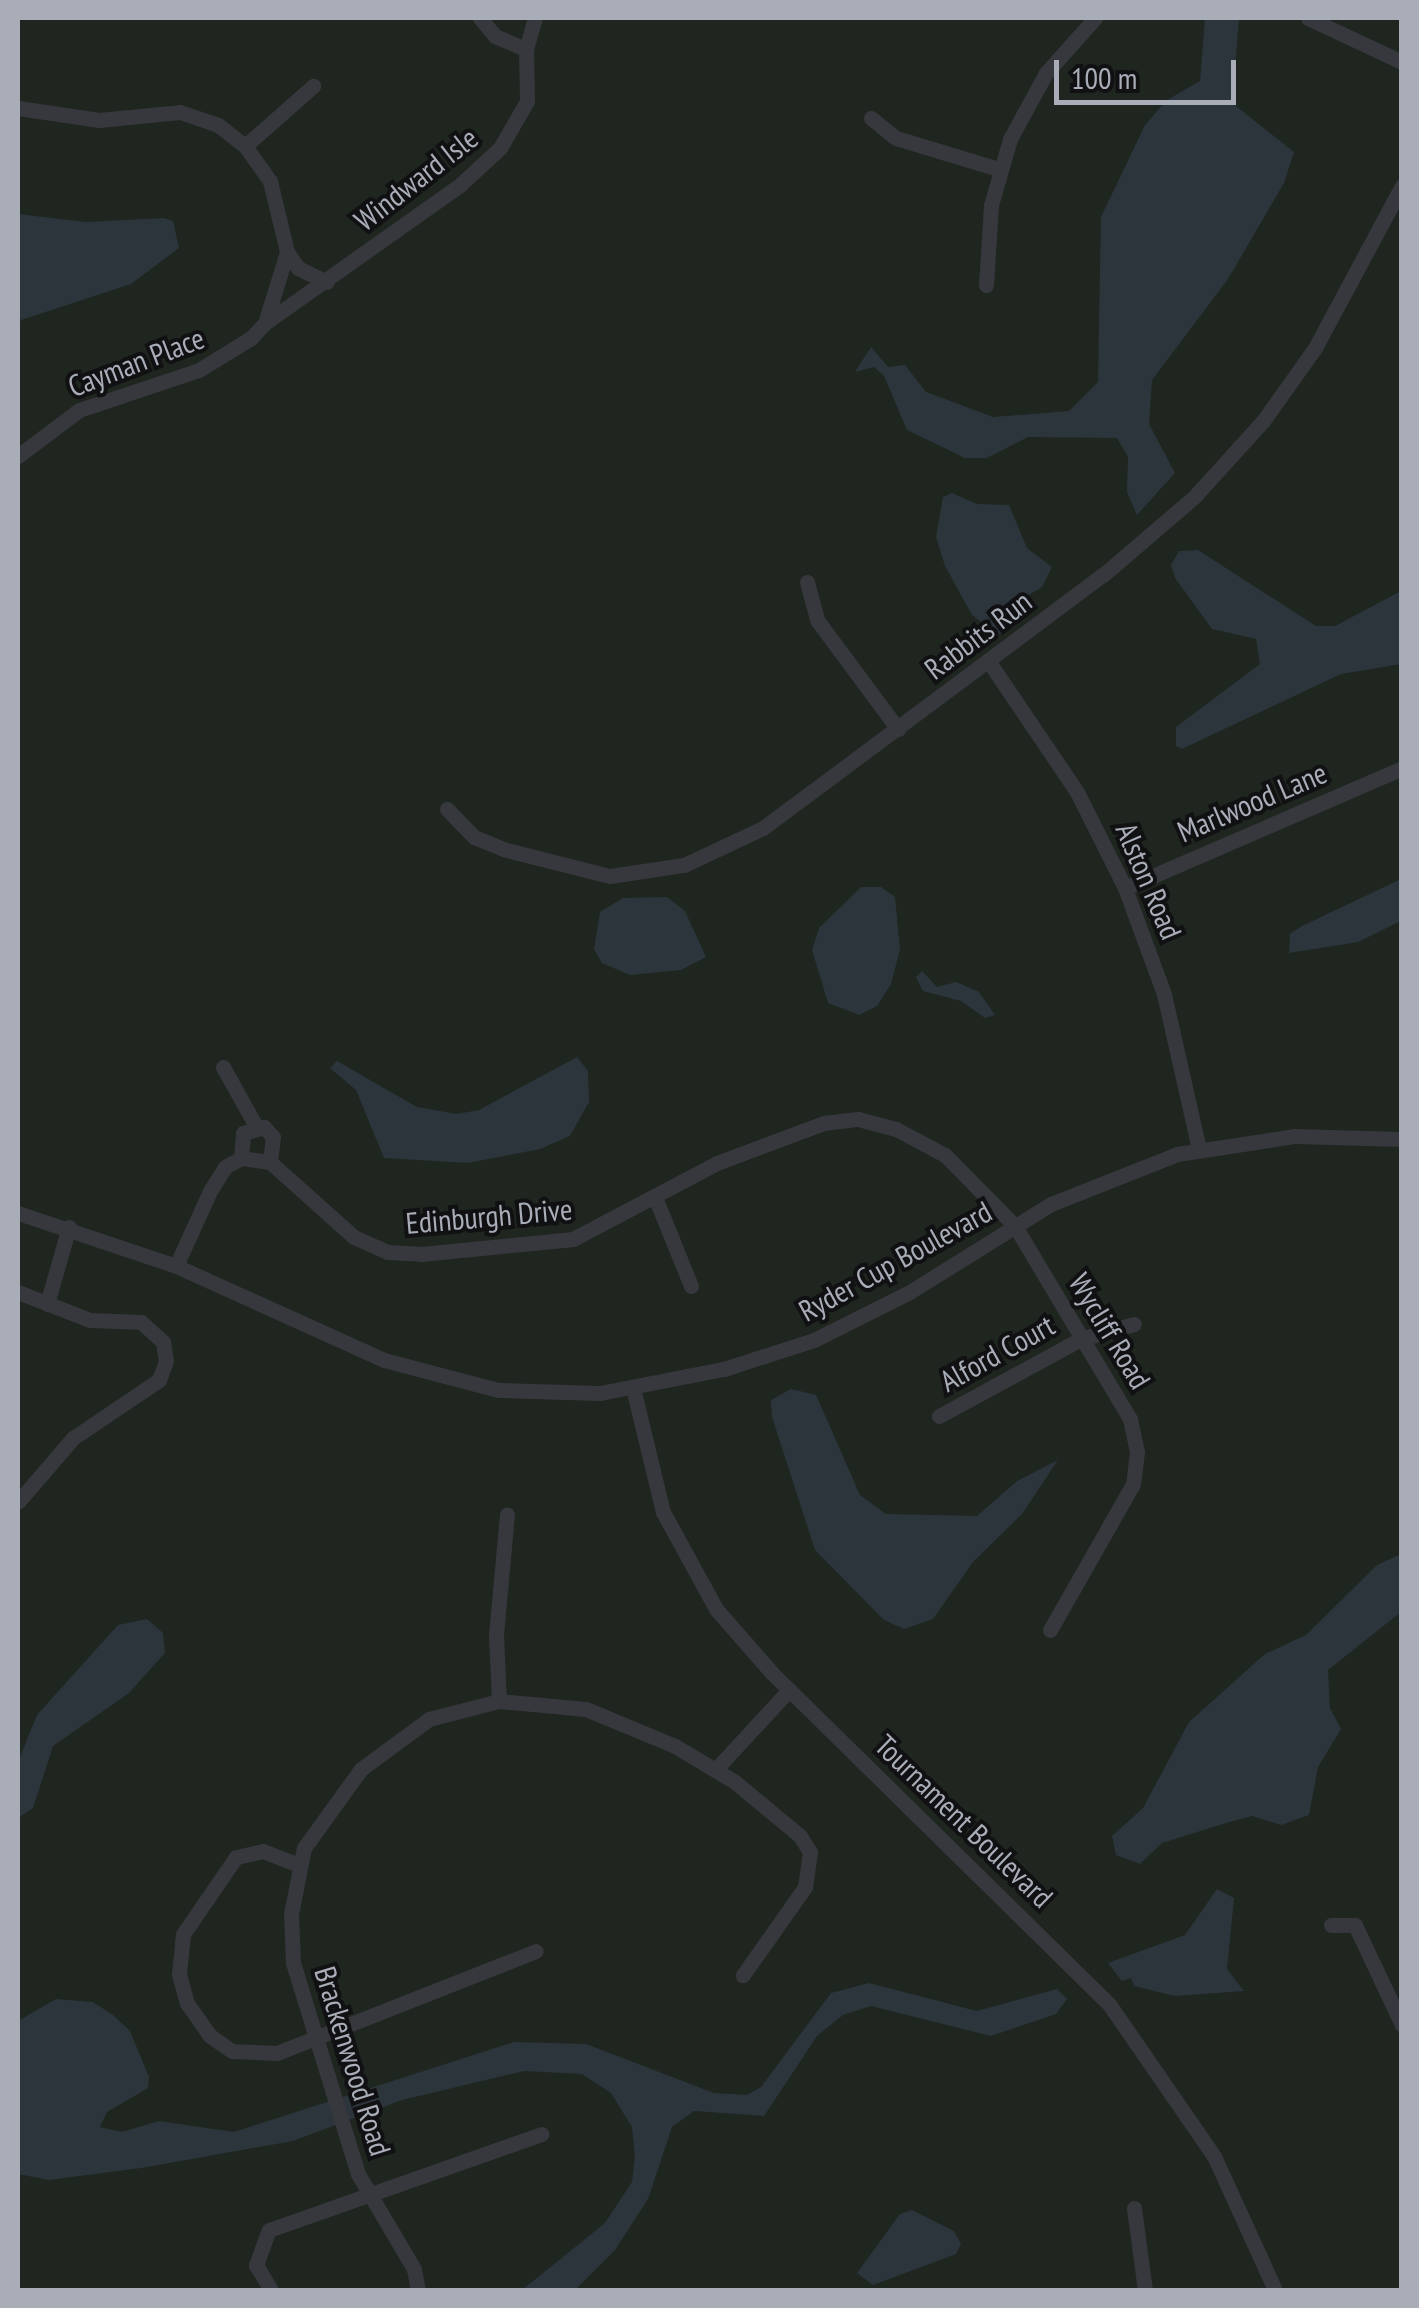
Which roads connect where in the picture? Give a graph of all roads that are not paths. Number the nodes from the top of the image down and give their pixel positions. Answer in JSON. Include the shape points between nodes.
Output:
{"nodes":[{"id":1,"x":480,"y":18,"type":"edge"},
{"id":2,"x":536,"y":18,"type":"edge"},
{"id":3,"x":1095,"y":18,"type":"edge"},
{"id":4,"x":1308,"y":18,"type":"edge"},
{"id":5,"x":526,"y":49,"type":"junction"},
{"id":6,"x":1402,"y":62,"type":"edge"},
{"id":7,"x":313,"y":86,"type":"dead end"},
{"id":8,"x":18,"y":108,"type":"edge"},
{"id":9,"x":871,"y":118,"type":"dead end"},
{"id":10,"x":246,"y":146,"type":"junction"},
{"id":11,"x":999,"y":170,"type":"junction"},
{"id":12,"x":1402,"y":186,"type":"edge"},
{"id":13,"x":286,"y":252,"type":"junction"},
{"id":14,"x":327,"y":282,"type":"junction"},
{"id":15,"x":986,"y":286,"type":"dead end"},
{"id":16,"x":264,"y":323,"type":"junction"},
{"id":17,"x":18,"y":456,"type":"edge"},
{"id":18,"x":807,"y":582,"type":"dead end"},
{"id":19,"x":989,"y":662,"type":"junction"},
{"id":20,"x":898,"y":729,"type":"junction"},
{"id":21,"x":1402,"y":768,"type":"edge"},
{"id":22,"x":447,"y":809,"type":"dead end"},
{"id":23,"x":1125,"y":888,"type":"junction"},
{"id":24,"x":222,"y":1067,"type":"dead end"},
{"id":25,"x":257,"y":1128,"type":"junction"},
{"id":26,"x":1402,"y":1139,"type":"edge"},
{"id":27,"x":1198,"y":1149,"type":"junction"},
{"id":28,"x":241,"y":1158,"type":"junction"},
{"id":29,"x":270,"y":1162,"type":"junction"},
{"id":30,"x":655,"y":1197,"type":"junction"},
{"id":31,"x":18,"y":1213,"type":"edge"},
{"id":32,"x":1014,"y":1226,"type":"junction"},
{"id":33,"x":69,"y":1228,"type":"junction"},
{"id":34,"x":176,"y":1266,"type":"junction"},
{"id":35,"x":690,"y":1286,"type":"dead end"},
{"id":36,"x":18,"y":1292,"type":"edge"},
{"id":37,"x":48,"y":1304,"type":"junction"},
{"id":38,"x":1134,"y":1324,"type":"dead end"},
{"id":39,"x":1081,"y":1338,"type":"junction"},
{"id":40,"x":633,"y":1388,"type":"junction"},
{"id":41,"x":939,"y":1416,"type":"dead end"},
{"id":42,"x":18,"y":1502,"type":"edge"},
{"id":43,"x":507,"y":1516,"type":"dead end"},
{"id":44,"x":1050,"y":1630,"type":"dead end"},
{"id":45,"x":789,"y":1690,"type":"junction"},
{"id":46,"x":500,"y":1701,"type":"junction"},
{"id":47,"x":716,"y":1769,"type":"junction"},
{"id":48,"x":298,"y":1865,"type":"junction"},
{"id":49,"x":1331,"y":1925,"type":"dead end"},
{"id":50,"x":536,"y":1951,"type":"dead end"},
{"id":51,"x":744,"y":1975,"type":"dead end"},
{"id":52,"x":1402,"y":2025,"type":"edge"},
{"id":53,"x":313,"y":2038,"type":"junction"},
{"id":54,"x":542,"y":2134,"type":"dead end"},
{"id":55,"x":366,"y":2193,"type":"junction"},
{"id":56,"x":1134,"y":2208,"type":"dead end"},
{"id":57,"x":271,"y":2290,"type":"edge"},
{"id":58,"x":418,"y":2290,"type":"edge"},
{"id":59,"x":1144,"y":2290,"type":"edge"},
{"id":60,"x":1275,"y":2290,"type":"edge"}],
"edges":[{"from":1,"to":5,"type":"street","via":[[495,36]]},
{"from":2,"to":5,"type":"street","name":"Windward Isle"},
{"from":3,"to":11,"type":"street","via":[[1046,73]]},
{"from":4,"to":6,"type":"street"},
{"from":5,"to":14,"type":"street","name":"Windward Isle","via":[[527,101],[500,148]]},
{"from":7,"to":10,"type":"street"},
{"from":8,"to":10,"type":"street","via":[[99,120],[190,114]]},
{"from":9,"to":11,"type":"street","via":[[896,138]]},
{"from":10,"to":13,"type":"street","via":[[270,180]]},
{"from":11,"to":15,"type":"street"},
{"from":12,"to":19,"type":"street","name":"Rabbits Run","via":[[1316,348],[1229,460],[1166,524]]},
{"from":13,"to":14,"type":"street","via":[[298,268]]},
{"from":13,"to":16,"type":"street"},
{"from":14,"to":16,"type":"street","name":"Windward Isle"},
{"from":16,"to":17,"type":"street","name":"Cayman Place","via":[[217,362],[91,404]]},
{"from":18,"to":20,"type":"street","via":[[816,620]]},
{"from":19,"to":20,"type":"street","name":"Rabbits Run"},
{"from":19,"to":23,"type":"street","name":"Alston Road","via":[[1077,792]]},
{"from":20,"to":22,"type":"street","name":"Rabbits Run","via":[[736,844],[653,873],[584,872],[502,849],[474,837]]},
{"from":21,"to":23,"type":"street","name":"Marlwood Lane"},
{"from":23,"to":27,"type":"street","name":"Alston Road","via":[[1164,994]]},
{"from":24,"to":25,"type":"street"},
{"from":25,"to":28,"type":"street","via":[[243,1132]]},
{"from":25,"to":29,"type":"street","via":[[273,1137]]},
{"from":26,"to":27,"type":"street","name":"Ryder Cup Boulevard","via":[[1294,1136]]},
{"from":27,"to":32,"type":"street","name":"Ryder Cup Boulevard","via":[[1068,1197]]},
{"from":28,"to":29,"type":"street"},
{"from":28,"to":34,"type":"street","via":[[210,1191]]},
{"from":29,"to":30,"type":"street","name":"Edinburgh Drive","via":[[340,1228],[399,1253],[573,1239]]},
{"from":30,"to":32,"type":"street","name":"Edinburgh Drive","via":[[726,1160],[824,1123],[858,1119],[896,1128],[944,1155]]},
{"from":30,"to":35,"type":"street"},
{"from":31,"to":33,"type":"street","name":"Ryder Cup Boulevard"},
{"from":32,"to":39,"type":"street","name":"Wycliff Road"},
{"from":32,"to":40,"type":"street","name":"Ryder Cup Boulevard","via":[[908,1293],[814,1340]]},
{"from":33,"to":34,"type":"street","name":"Ryder Cup Boulevard"},
{"from":33,"to":37,"type":"street"},
{"from":34,"to":40,"type":"street","name":"Ryder Cup Boulevard","via":[[359,1352],[422,1372],[532,1394]]},
{"from":36,"to":37,"type":"street"},
{"from":37,"to":42,"type":"street","via":[[90,1320],[142,1322],[163,1342],[165,1370],[146,1392],[73,1438]]},
{"from":38,"to":39,"type":"street","name":"Alford Court"},
{"from":39,"to":41,"type":"street","name":"Alford Court"},
{"from":39,"to":44,"type":"street","name":"Wycliff Road","via":[[1130,1419],[1136,1467]]},
{"from":40,"to":45,"type":"street","name":"Tournament Boulevard","via":[[652,1477],[678,1546],[716,1609]]},
{"from":43,"to":46,"type":"street","via":[[496,1635]]},
{"from":45,"to":47,"type":"street"},
{"from":45,"to":60,"type":"street","name":"Tournament Boulevard","via":[[1109,2004],[1214,2156]]},
{"from":46,"to":47,"type":"street","name":"Brackenwood Road","via":[[586,1708]]},
{"from":46,"to":48,"type":"street","name":"Brackenwood Road","via":[[429,1719],[378,1753],[331,1805]]},
{"from":47,"to":51,"type":"street","name":"Brackenwood Road","via":[[800,1836],[812,1862],[805,1888]]},
{"from":48,"to":53,"type":"street","name":"Brackenwood Road","via":[[291,1943]]},
{"from":48,"to":53,"type":"street","via":[[263,1851],[230,1862],[187,1924],[179,1974],[197,2020],[232,2051],[266,2056]]},
{"from":49,"to":52,"type":"street","via":[[1355,1925]]},
{"from":50,"to":53,"type":"street"},
{"from":53,"to":55,"type":"street","name":"Brackenwood Road"},
{"from":54,"to":55,"type":"street"},
{"from":55,"to":57,"type":"street","via":[[269,2230],[256,2265]]},
{"from":55,"to":58,"type":"street","name":"Brackenwood Road","via":[[414,2269]]},
{"from":56,"to":59,"type":"street"}]}
